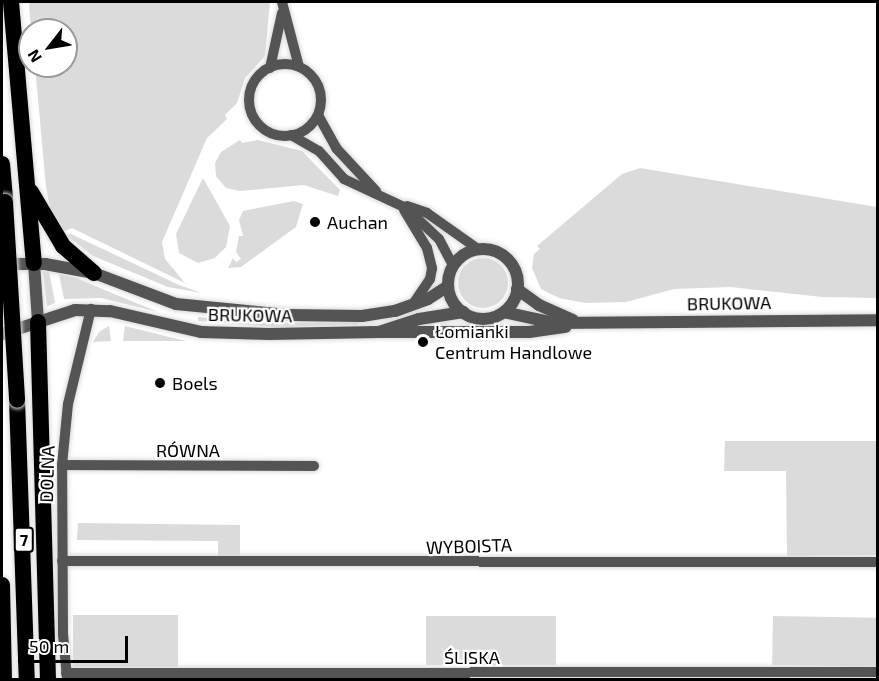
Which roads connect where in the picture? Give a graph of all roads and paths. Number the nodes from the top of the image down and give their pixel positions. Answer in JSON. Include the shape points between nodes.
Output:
{"nodes":[{"id":1,"x":11,"y":2,"type":"edge"},
{"id":2,"x":283,"y":6,"type":"edge"},
{"id":3,"x":299,"y":67,"type":"junction"},
{"id":4,"x":270,"y":68,"type":"junction"},
{"id":5,"x":318,"y":115,"type":"junction"},
{"id":6,"x":291,"y":135,"type":"junction"},
{"id":7,"x":2,"y":164,"type":"edge"},
{"id":8,"x":28,"y":186,"type":"junction"},
{"id":9,"x":379,"y":194,"type":"junction"},
{"id":10,"x":401,"y":204,"type":"junction"},
{"id":11,"x":478,"y":249,"type":"junction"},
{"id":12,"x":34,"y":263,"type":"junction"},
{"id":13,"x":2,"y":264,"type":"edge"},
{"id":14,"x":453,"y":265,"type":"junction"},
{"id":15,"x":94,"y":273,"type":"junction"},
{"id":16,"x":448,"y":286,"type":"junction"},
{"id":17,"x":518,"y":289,"type":"junction"},
{"id":18,"x":413,"y":304,"type":"junction"},
{"id":19,"x":91,"y":309,"type":"junction"},
{"id":20,"x":463,"y":312,"type":"junction"},
{"id":21,"x":504,"y":312,"type":"junction"},
{"id":22,"x":878,"y":320,"type":"edge"},
{"id":23,"x":38,"y":322,"type":"junction"},
{"id":24,"x":581,"y":324,"type":"junction"},
{"id":25,"x":379,"y":332,"type":"junction"},
{"id":26,"x":2,"y":334,"type":"edge"},
{"id":27,"x":62,"y":465,"type":"junction"},
{"id":28,"x":314,"y":466,"type":"dead end"},
{"id":29,"x":62,"y":561,"type":"junction"},
{"id":30,"x":878,"y":562,"type":"edge"},
{"id":31,"x":2,"y":585,"type":"edge"},
{"id":32,"x":878,"y":672,"type":"edge"},
{"id":33,"x":67,"y":676,"type":"edge"},
{"id":34,"x":4,"y":680,"type":"edge"},
{"id":35,"x":27,"y":680,"type":"edge"},
{"id":36,"x":48,"y":680,"type":"edge"}],
"edges":[{"from":1,"to":8,"type":"highway"},
{"from":2,"to":3,"type":"street"},
{"from":2,"to":4,"type":"street"},
{"from":3,"to":4,"type":"street","via":[[287,64]]},
{"from":3,"to":5,"type":"street","via":[[314,78],[319,88]]},
{"from":4,"to":6,"type":"street","via":[[254,82],[251,109],[264,129]]},
{"from":5,"to":6,"type":"street","via":[[310,126]]},
{"from":5,"to":9,"type":"street","via":[[336,148]]},
{"from":6,"to":9,"type":"street","via":[[319,151],[345,179]]},
{"from":7,"to":35,"type":"highway","number":"7","bridge":true,"via":[[17,400]]},
{"from":8,"to":12,"type":"highway"},
{"from":8,"to":15,"type":"highway","via":[[57,237]]},
{"from":9,"to":10,"type":"street"},
{"from":10,"to":11,"type":"street","via":[[427,213]]},
{"from":10,"to":14,"type":"street","via":[[439,238]]},
{"from":10,"to":18,"type":"street","via":[[427,248],[432,268],[430,279]]},
{"from":11,"to":14,"type":"street"},
{"from":11,"to":17,"type":"street","via":[[494,250],[506,258],[514,268]]},
{"from":12,"to":13,"type":"street","name":"BRUKOWA"},
{"from":12,"to":15,"type":"street","name":"BRUKOWA"},
{"from":12,"to":23,"type":"street"},
{"from":14,"to":16,"type":"street"},
{"from":15,"to":18,"type":"street","name":"BRUKOWA","via":[[176,304],[289,315],[362,315]]},
{"from":16,"to":18,"type":"street","name":"BRUKOWA"},
{"from":16,"to":20,"type":"street","via":[[454,303]]},
{"from":17,"to":21,"type":"street"},
{"from":17,"to":24,"type":"street","name":"BRUKOWA","via":[[538,306]]},
{"from":19,"to":23,"type":"street","name":"BRUKOWA","via":[[60,313]]},
{"from":19,"to":25,"type":"street","name":"BRUKOWA","via":[[201,332]]},
{"from":19,"to":27,"type":"street","name":"DOLNA","via":[[68,404]]},
{"from":20,"to":21,"type":"street","via":[[480,319]]},
{"from":20,"to":25,"type":"street","name":"BRUKOWA","via":[[418,319]]},
{"from":21,"to":24,"type":"street","name":"BRUKOWA","via":[[554,323]]},
{"from":22,"to":24,"type":"street","name":"BRUKOWA"},
{"from":23,"to":26,"type":"street","name":"BRUKOWA"},
{"from":23,"to":36,"type":"highway"},
{"from":24,"to":25,"type":"street","via":[[530,332]]},
{"from":27,"to":28,"type":"street","name":"RÓWNA"},
{"from":27,"to":29,"type":"street","name":"DOLNA"},
{"from":29,"to":30,"type":"street","name":"WYBOISTA"},
{"from":29,"to":33,"type":"street","name":"DOLNA"},
{"from":31,"to":34,"type":"highway"},
{"from":32,"to":33,"type":"street","name":"ŚLISKA"}]}
